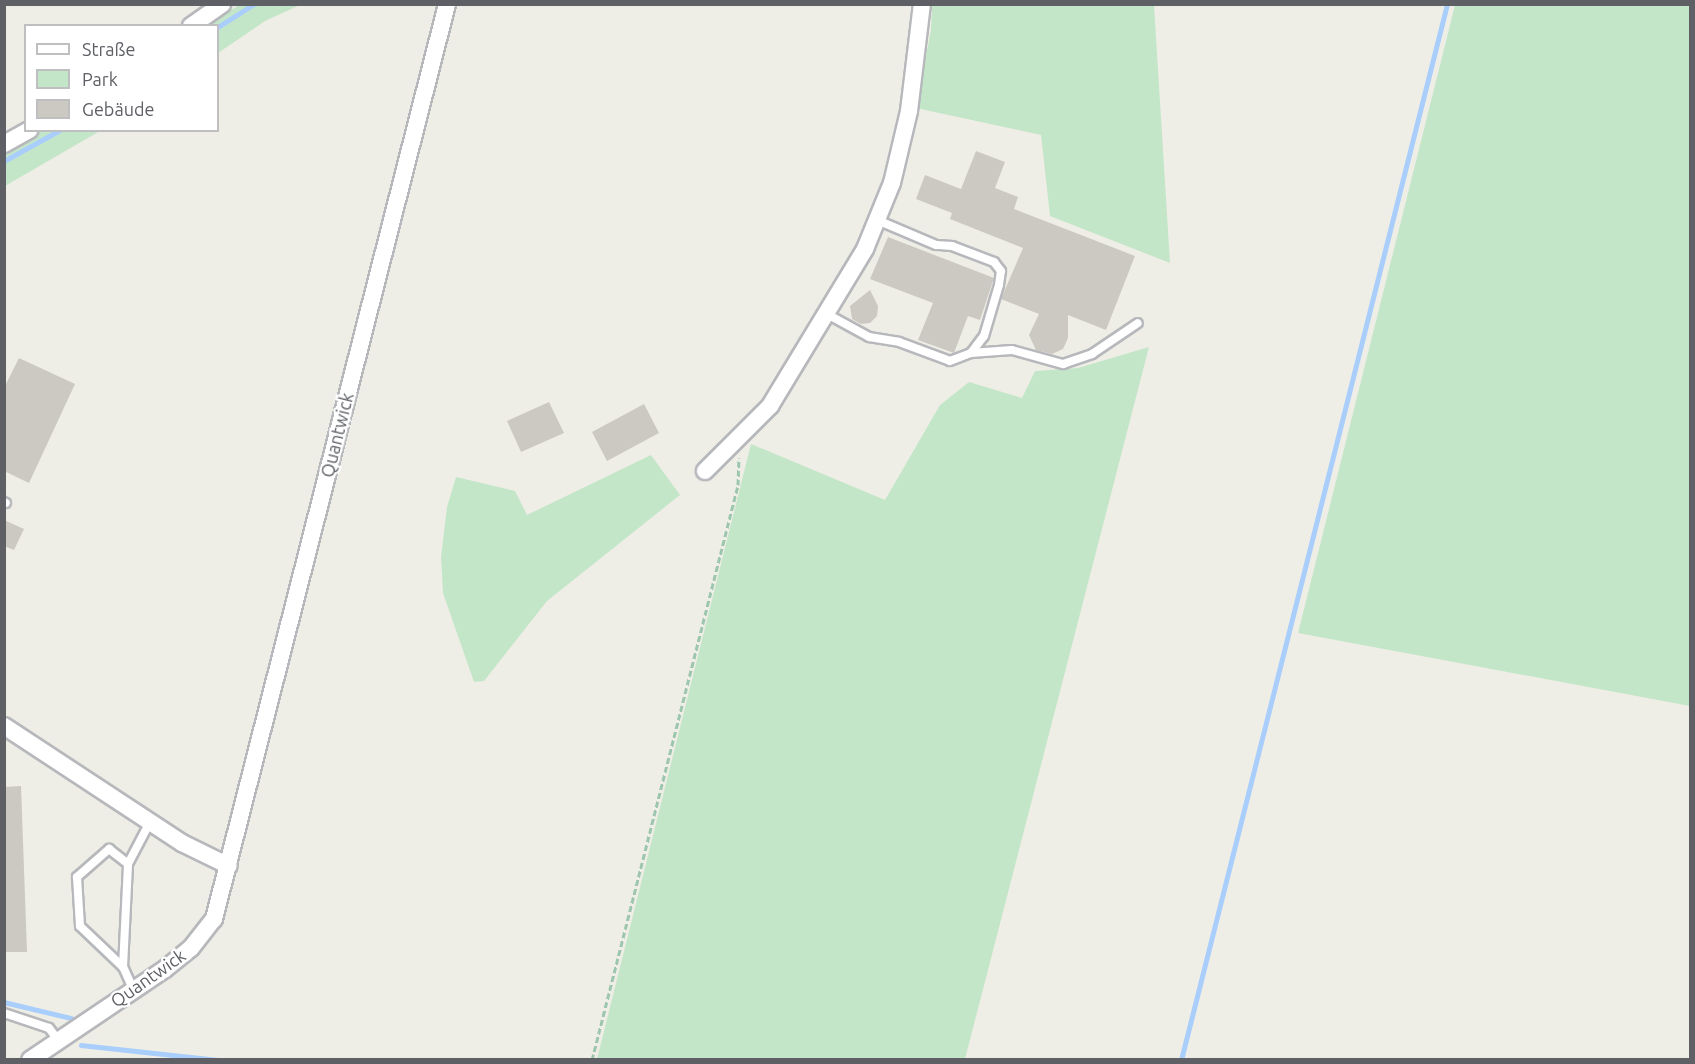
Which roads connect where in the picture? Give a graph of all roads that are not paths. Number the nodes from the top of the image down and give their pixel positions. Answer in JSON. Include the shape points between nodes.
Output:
{"nodes":[{"id":1,"x":222,"y":4,"type":"edge"},
{"id":2,"x":447,"y":4,"type":"edge"},
{"id":3,"x":922,"y":4,"type":"edge"},
{"id":4,"x":194,"y":24,"type":"edge"},
{"id":5,"x":25,"y":132,"type":"edge"},
{"id":6,"x":4,"y":144,"type":"edge"},
{"id":7,"x":877,"y":220,"type":"junction"},
{"id":8,"x":826,"y":314,"type":"junction"},
{"id":9,"x":1138,"y":323,"type":"dead end"},
{"id":10,"x":971,"y":352,"type":"junction"},
{"id":11,"x":705,"y":471,"type":"dead end"},
{"id":12,"x":4,"y":726,"type":"edge"},
{"id":13,"x":150,"y":822,"type":"junction"},
{"id":14,"x":128,"y":864,"type":"junction"},
{"id":15,"x":229,"y":866,"type":"junction"},
{"id":16,"x":123,"y":967,"type":"junction"},
{"id":17,"x":133,"y":989,"type":"junction"},
{"id":18,"x":4,"y":1013,"type":"edge"},
{"id":19,"x":58,"y":1040,"type":"junction"},
{"id":20,"x":30,"y":1059,"type":"edge"}],
"edges":[{"from":1,"to":4,"type":"street"},
{"from":2,"to":15,"type":"street","name":"Quantwick"},
{"from":3,"to":7,"type":"street","via":[[909,111],[892,183]]},
{"from":5,"to":6,"type":"street"},
{"from":7,"to":8,"type":"street"},
{"from":7,"to":10,"type":"lane","via":[[936,245],[952,246],[994,262],[1001,270],[984,336]]},
{"from":8,"to":10,"type":"lane","via":[[869,337],[899,342],[950,361]]},
{"from":8,"to":11,"type":"street","via":[[770,406]]},
{"from":9,"to":10,"type":"lane","via":[[1092,354],[1063,364],[1012,350]]},
{"from":12,"to":13,"type":"street"},
{"from":13,"to":14,"type":"lane"},
{"from":13,"to":15,"type":"street"},
{"from":14,"to":16,"type":"lane"},
{"from":14,"to":16,"type":"lane","via":[[109,849],[77,877],[80,926]]},
{"from":15,"to":17,"type":"street","name":"Quantwick","via":[[214,919],[206,932],[165,969]]},
{"from":16,"to":17,"type":"lane"},
{"from":17,"to":19,"type":"street","name":"Quantwick"},
{"from":18,"to":19,"type":"lane","via":[[49,1028]]},
{"from":19,"to":20,"type":"street","name":"Quantwick"}]}
